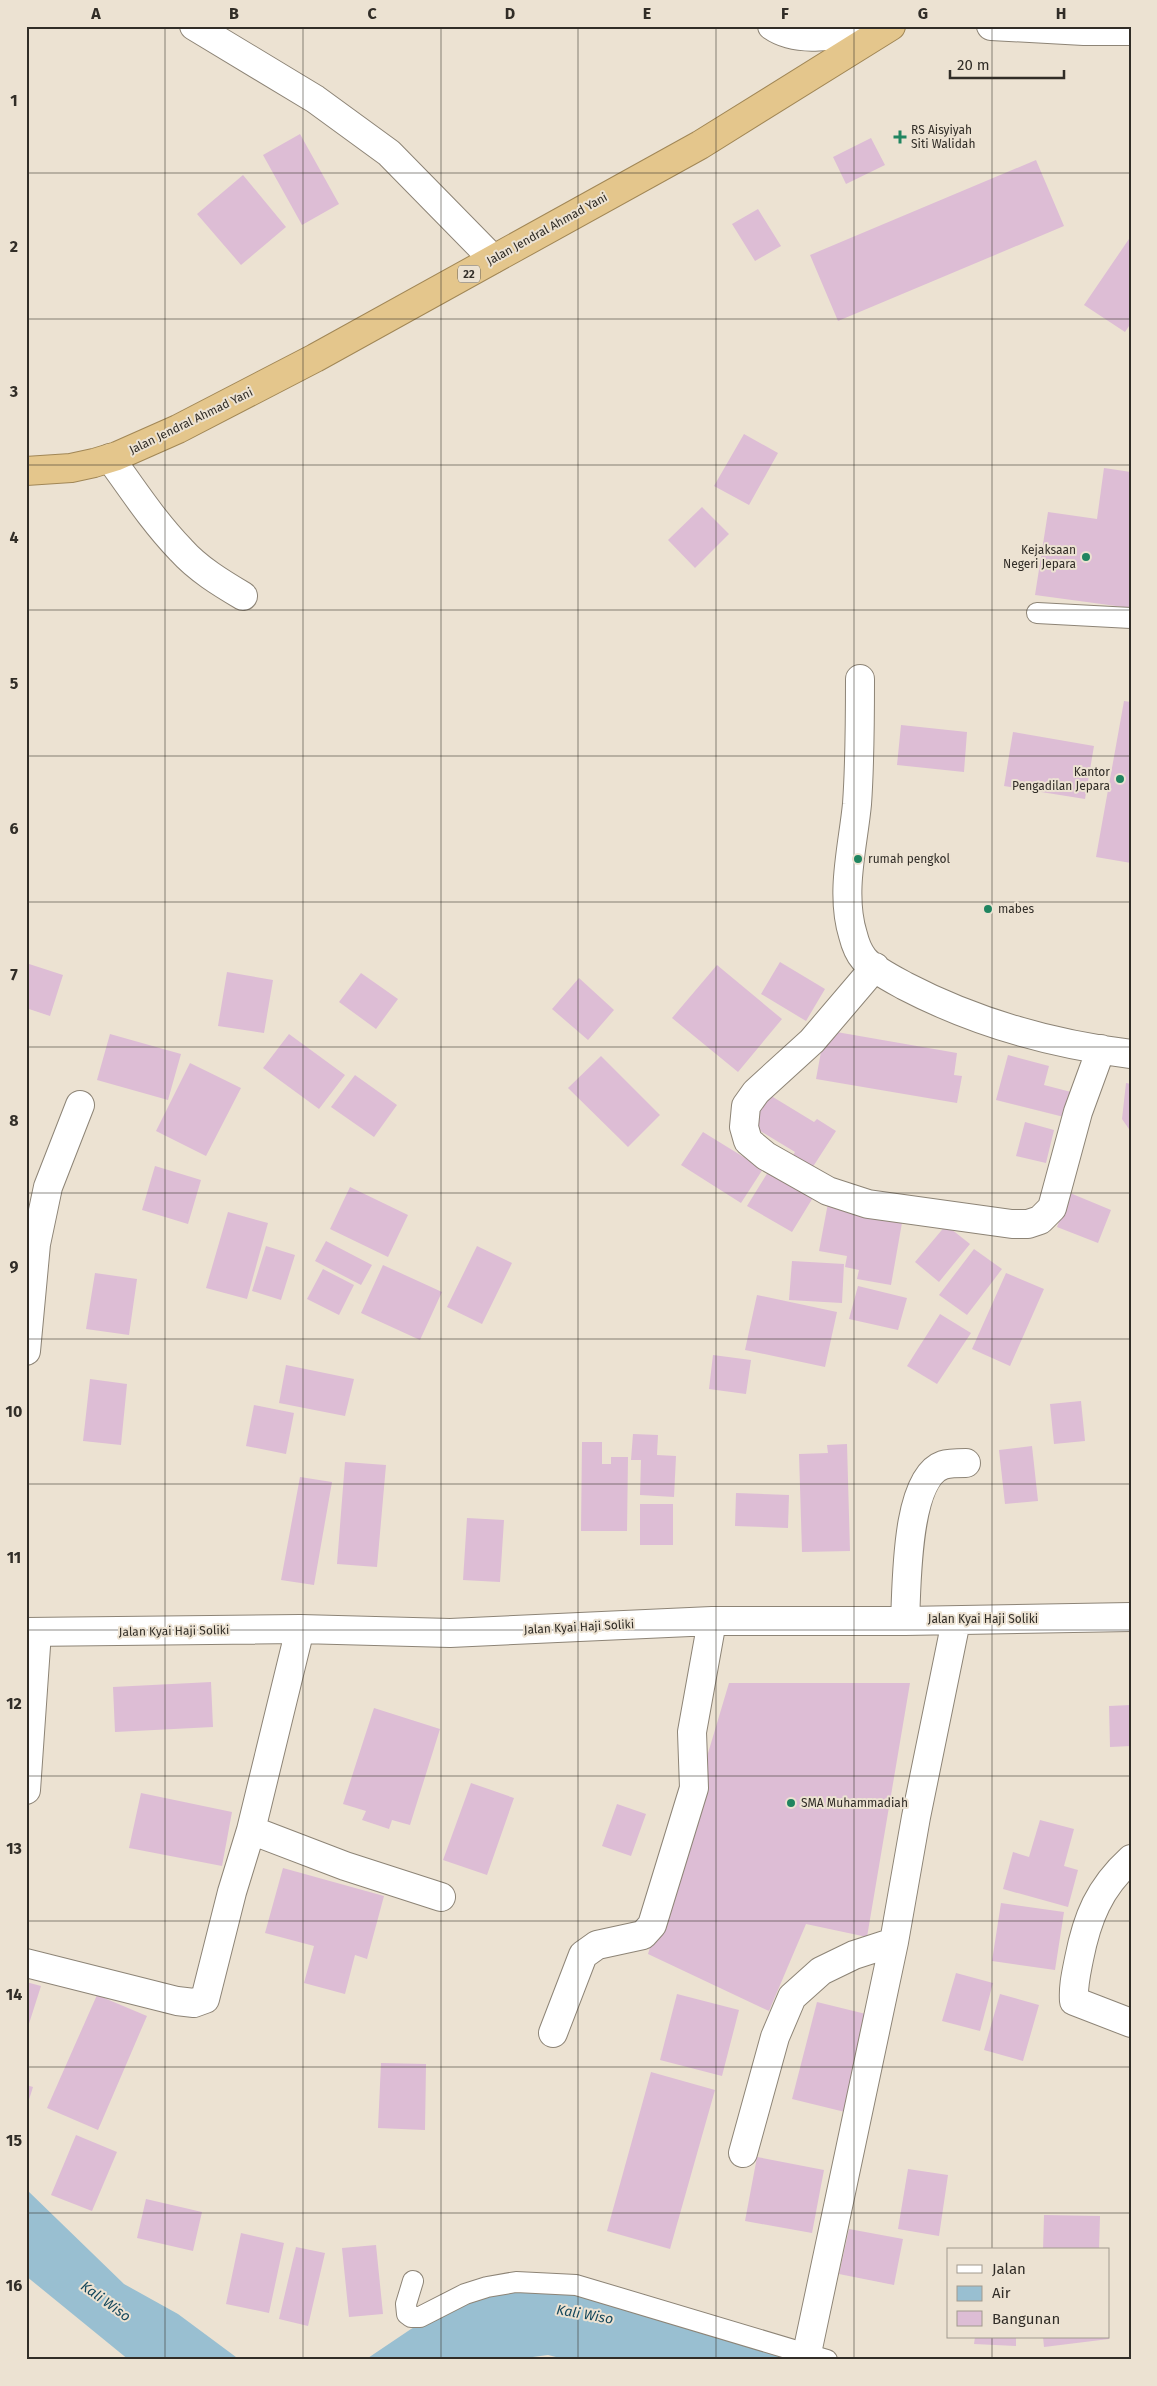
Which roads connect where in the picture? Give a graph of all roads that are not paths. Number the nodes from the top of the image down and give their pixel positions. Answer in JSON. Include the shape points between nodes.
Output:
{"nodes":[{"id":1,"x":194,"y":26,"type":"edge"},
{"id":2,"x":772,"y":26,"type":"edge"},
{"id":3,"x":876,"y":26,"type":"edge"},
{"id":4,"x":891,"y":26,"type":"edge"},
{"id":5,"x":991,"y":26,"type":"edge"},
{"id":6,"x":1131,"y":31,"type":"edge"},
{"id":7,"x":493,"y":259,"type":"junction"},
{"id":8,"x":110,"y":458,"type":"junction"},
{"id":9,"x":26,"y":471,"type":"edge"},
{"id":10,"x":243,"y":596,"type":"dead end"},
{"id":11,"x":1037,"y":613,"type":"dead end"},
{"id":12,"x":1131,"y":618,"type":"edge"},
{"id":13,"x":860,"y":679,"type":"dead end"},
{"id":14,"x":875,"y":967,"type":"junction"},
{"id":15,"x":1101,"y":1050,"type":"junction"},
{"id":16,"x":1131,"y":1054,"type":"edge"},
{"id":17,"x":80,"y":1105,"type":"dead end"},
{"id":18,"x":26,"y":1351,"type":"edge"},
{"id":19,"x":966,"y":1463,"type":"dead end"},
{"id":20,"x":1131,"y":1617,"type":"edge"},
{"id":21,"x":712,"y":1621,"type":"junction"},
{"id":22,"x":905,"y":1621,"type":"junction"},
{"id":23,"x":956,"y":1621,"type":"junction"},
{"id":24,"x":300,"y":1629,"type":"junction"},
{"id":25,"x":32,"y":1632,"type":"edge"},
{"id":26,"x":26,"y":1790,"type":"edge"},
{"id":27,"x":251,"y":1830,"type":"junction"},
{"id":28,"x":1131,"y":1859,"type":"edge"},
{"id":29,"x":441,"y":1897,"type":"dead end"},
{"id":30,"x":894,"y":1942,"type":"junction"},
{"id":31,"x":26,"y":1963,"type":"edge"},
{"id":32,"x":1131,"y":2023,"type":"edge"},
{"id":33,"x":553,"y":2033,"type":"dead end"},
{"id":34,"x":742,"y":2153,"type":"dead end"},
{"id":35,"x":413,"y":2281,"type":"dead end"},
{"id":36,"x":817,"y":2356,"type":"edge"}],
"edges":[{"from":1,"to":7,"type":"street","via":[[315,100],[389,153]]},
{"from":2,"to":3,"type":"street","via":[[820,38]]},
{"from":4,"to":7,"type":"highway","name":"Jalan Jendral Ahmad Yani","number":"22","via":[[700,145]]},
{"from":5,"to":6,"type":"street"},
{"from":7,"to":8,"type":"highway","name":"Jalan Jendral Ahmad Yani","number":"22","via":[[315,358],[178,429]]},
{"from":8,"to":9,"type":"highway","name":"Jalan Jendral Ahmad Yani","number":"22","via":[[72,468]]},
{"from":8,"to":10,"type":"street","via":[[182,552],[216,580]]},
{"from":11,"to":12,"type":"lane"},
{"from":13,"to":14,"type":"street","via":[[861,740],[848,876],[850,923],[864,960]]},
{"from":14,"to":15,"type":"street","via":[[945,1007],[1014,1031]]},
{"from":14,"to":15,"type":"street","via":[[812,1041],[756,1092],[746,1106],[744,1127],[748,1141],[766,1156],[828,1191],[868,1204],[1012,1224],[1040,1220],[1052,1208],[1078,1112]]},
{"from":15,"to":16,"type":"street"},
{"from":17,"to":18,"type":"street","via":[[48,1187],[36,1244]]},
{"from":19,"to":22,"type":"street","via":[[941,1465],[928,1477],[918,1497],[911,1530]]},
{"from":20,"to":23,"type":"street","name":"Jalan Kyai Haji Soliki"},
{"from":21,"to":22,"type":"street","name":"Jalan Kyai Haji Soliki"},
{"from":21,"to":24,"type":"street","name":"Jalan Kyai Haji Soliki","via":[[450,1632]]},
{"from":21,"to":33,"type":"street","via":[[692,1732],[694,1788],[652,1925],[643,1935],[597,1945],[583,1955]]},
{"from":22,"to":23,"type":"street","name":"Jalan Kyai Haji Soliki"},
{"from":23,"to":30,"type":"street","via":[[914,1825]]},
{"from":24,"to":25,"type":"street","name":"Jalan Kyai Haji Soliki"},
{"from":24,"to":27,"type":"street"},
{"from":25,"to":26,"type":"street"},
{"from":27,"to":29,"type":"street"},
{"from":27,"to":31,"type":"street","via":[[205,2000],[194,2003],[177,2001]]},
{"from":28,"to":32,"type":"street","via":[[1118,1870],[1091,1912],[1084,1930],[1073,1986],[1074,2001]]},
{"from":30,"to":34,"type":"street","via":[[821,1971],[792,1997],[775,2036]]},
{"from":30,"to":36,"type":"street"},
{"from":35,"to":36,"type":"lane","via":[[406,2304],[407,2314],[411,2317],[420,2317],[465,2294],[488,2287],[516,2282],[576,2285]]}]}
